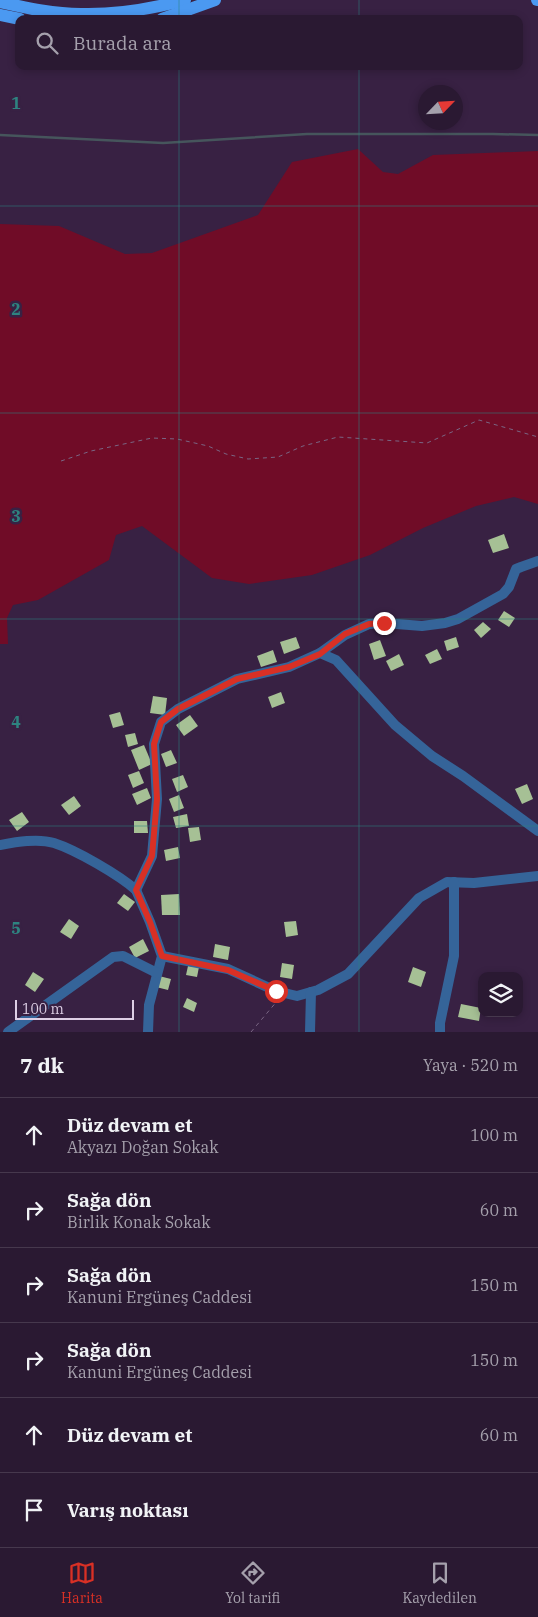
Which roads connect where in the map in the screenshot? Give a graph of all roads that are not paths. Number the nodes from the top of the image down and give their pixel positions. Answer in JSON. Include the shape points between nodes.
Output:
{"nodes":[{"id":1,"x":185,"y":0,"type":"edge"},
{"id":2,"x":215,"y":0,"type":"edge"},
{"id":3,"x":0,"y":2,"type":"edge"},
{"id":4,"x":0,"y":15,"type":"edge"},
{"id":5,"x":173,"y":15,"type":"edge"},
{"id":6,"x":15,"y":18,"type":"edge"},
{"id":7,"x":538,"y":561,"type":"edge"},
{"id":8,"x":320,"y":654,"type":"junction"},
{"id":9,"x":538,"y":831,"type":"edge"},
{"id":10,"x":0,"y":845,"type":"edge"},
{"id":11,"x":538,"y":876,"type":"edge"},
{"id":12,"x":454,"y":882,"type":"junction"},
{"id":13,"x":136,"y":890,"type":"junction"},
{"id":14,"x":162,"y":956,"type":"junction"},
{"id":15,"x":157,"y":973,"type":"junction"},
{"id":16,"x":311,"y":992,"type":"junction"},
{"id":17,"x":8,"y":1032,"type":"edge"},
{"id":18,"x":148,"y":1032,"type":"edge"},
{"id":19,"x":310,"y":1032,"type":"edge"},
{"id":20,"x":440,"y":1032,"type":"edge"}],
"edges":[{"from":1,"to":3,"type":"main road","via":[[155,8],[81,14],[48,12]]},
{"from":2,"to":5,"type":"main road"},
{"from":4,"to":6,"type":"main road"},
{"from":7,"to":8,"type":"street","via":[[520,566],[503,594],[458,619],[422,626],[369,624],[345,634]]},
{"from":8,"to":9,"type":"street","via":[[336,660],[395,725],[432,756]]},
{"from":8,"to":13,"type":"street","via":[[289,667],[237,679],[178,709],[161,722],[154,744],[157,799],[152,856]]},
{"from":10,"to":13,"type":"street","via":[[23,841],[54,842]]},
{"from":11,"to":12,"type":"street"},
{"from":12,"to":16,"type":"street","via":[[447,882],[419,898],[348,974]]},
{"from":12,"to":20,"type":"street","via":[[454,956]]},
{"from":13,"to":14,"type":"street"},
{"from":14,"to":15,"type":"street"},
{"from":14,"to":16,"type":"street","via":[[228,970],[296,996]]},
{"from":15,"to":17,"type":"street","via":[[123,956],[113,957]]},
{"from":15,"to":18,"type":"street","via":[[149,1005]]},
{"from":16,"to":19,"type":"street"}]}
